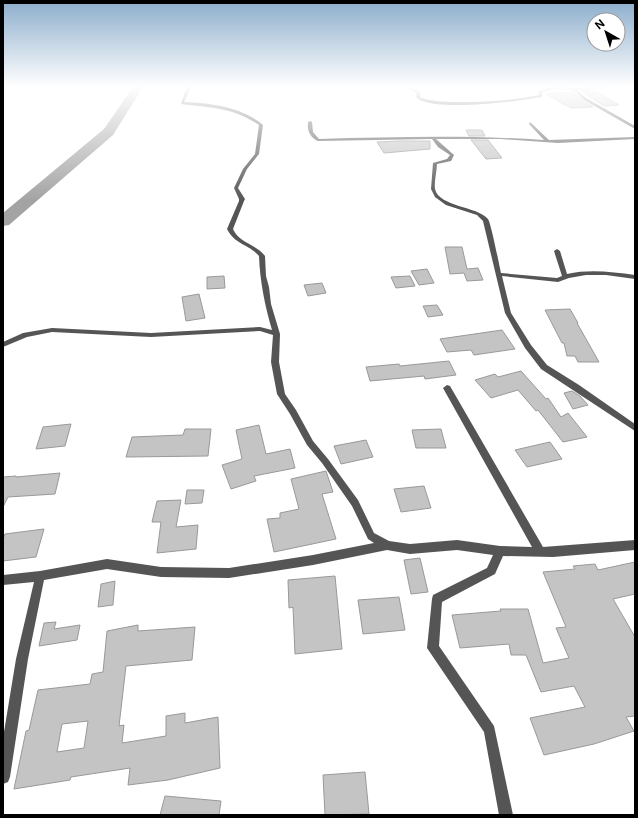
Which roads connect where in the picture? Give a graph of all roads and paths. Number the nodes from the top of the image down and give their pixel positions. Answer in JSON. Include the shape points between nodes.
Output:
{"nodes":[{"id":1,"x":260,"y":125,"type":"edge"},
{"id":2,"x":309,"y":125,"type":"edge"},
{"id":3,"x":532,"y":125,"type":"edge"},
{"id":4,"x":432,"y":138,"type":"junction"},
{"id":5,"x":635,"y":138,"type":"edge"},
{"id":6,"x":547,"y":140,"type":"junction"},
{"id":7,"x":557,"y":251,"type":"dead end"},
{"id":8,"x":498,"y":274,"type":"junction"},
{"id":9,"x":565,"y":276,"type":"junction"},
{"id":10,"x":635,"y":277,"type":"edge"},
{"id":11,"x":277,"y":334,"type":"junction"},
{"id":12,"x":3,"y":345,"type":"edge"},
{"id":13,"x":447,"y":388,"type":"dead end"},
{"id":14,"x":635,"y":428,"type":"edge"},
{"id":15,"x":387,"y":545,"type":"junction"},
{"id":16,"x":635,"y":545,"type":"edge"},
{"id":17,"x":500,"y":551,"type":"junction"},
{"id":18,"x":540,"y":552,"type":"junction"},
{"id":19,"x":40,"y":576,"type":"junction"},
{"id":20,"x":3,"y":580,"type":"edge"},
{"id":21,"x":3,"y":778,"type":"edge"},
{"id":22,"x":506,"y":815,"type":"edge"}],
"edges":[{"from":1,"to":11,"type":"street","via":[[257,154],[245,169],[236,188],[242,202],[230,229],[238,240],[262,256],[268,304]]},
{"from":2,"to":4,"type":"street","via":[[310,134],[318,140]]},
{"from":3,"to":6,"type":"street"},
{"from":4,"to":6,"type":"street"},
{"from":4,"to":8,"type":"street","via":[[452,155],[449,160],[435,163],[434,189],[437,196],[448,204],[479,214],[486,220]]},
{"from":5,"to":6,"type":"street"},
{"from":7,"to":9,"type":"street"},
{"from":8,"to":9,"type":"street","via":[[558,280]]},
{"from":8,"to":14,"type":"street","via":[[508,313],[544,367]]},
{"from":9,"to":10,"type":"street","via":[[605,274]]},
{"from":11,"to":12,"type":"street","via":[[260,329],[151,334],[52,330],[25,335]]},
{"from":11,"to":15,"type":"street","via":[[275,362],[281,394],[310,443],[355,503],[371,536]]},
{"from":13,"to":18,"type":"street"},
{"from":15,"to":17,"type":"street","via":[[410,549],[457,544]]},
{"from":15,"to":19,"type":"street","via":[[229,573],[161,572],[107,564]]},
{"from":16,"to":18,"type":"street"},
{"from":17,"to":18,"type":"street"},
{"from":17,"to":22,"type":"street","via":[[491,571],[437,599],[433,648],[490,730]]},
{"from":19,"to":20,"type":"street"},
{"from":19,"to":21,"type":"street","via":[[22,659]]}]}
